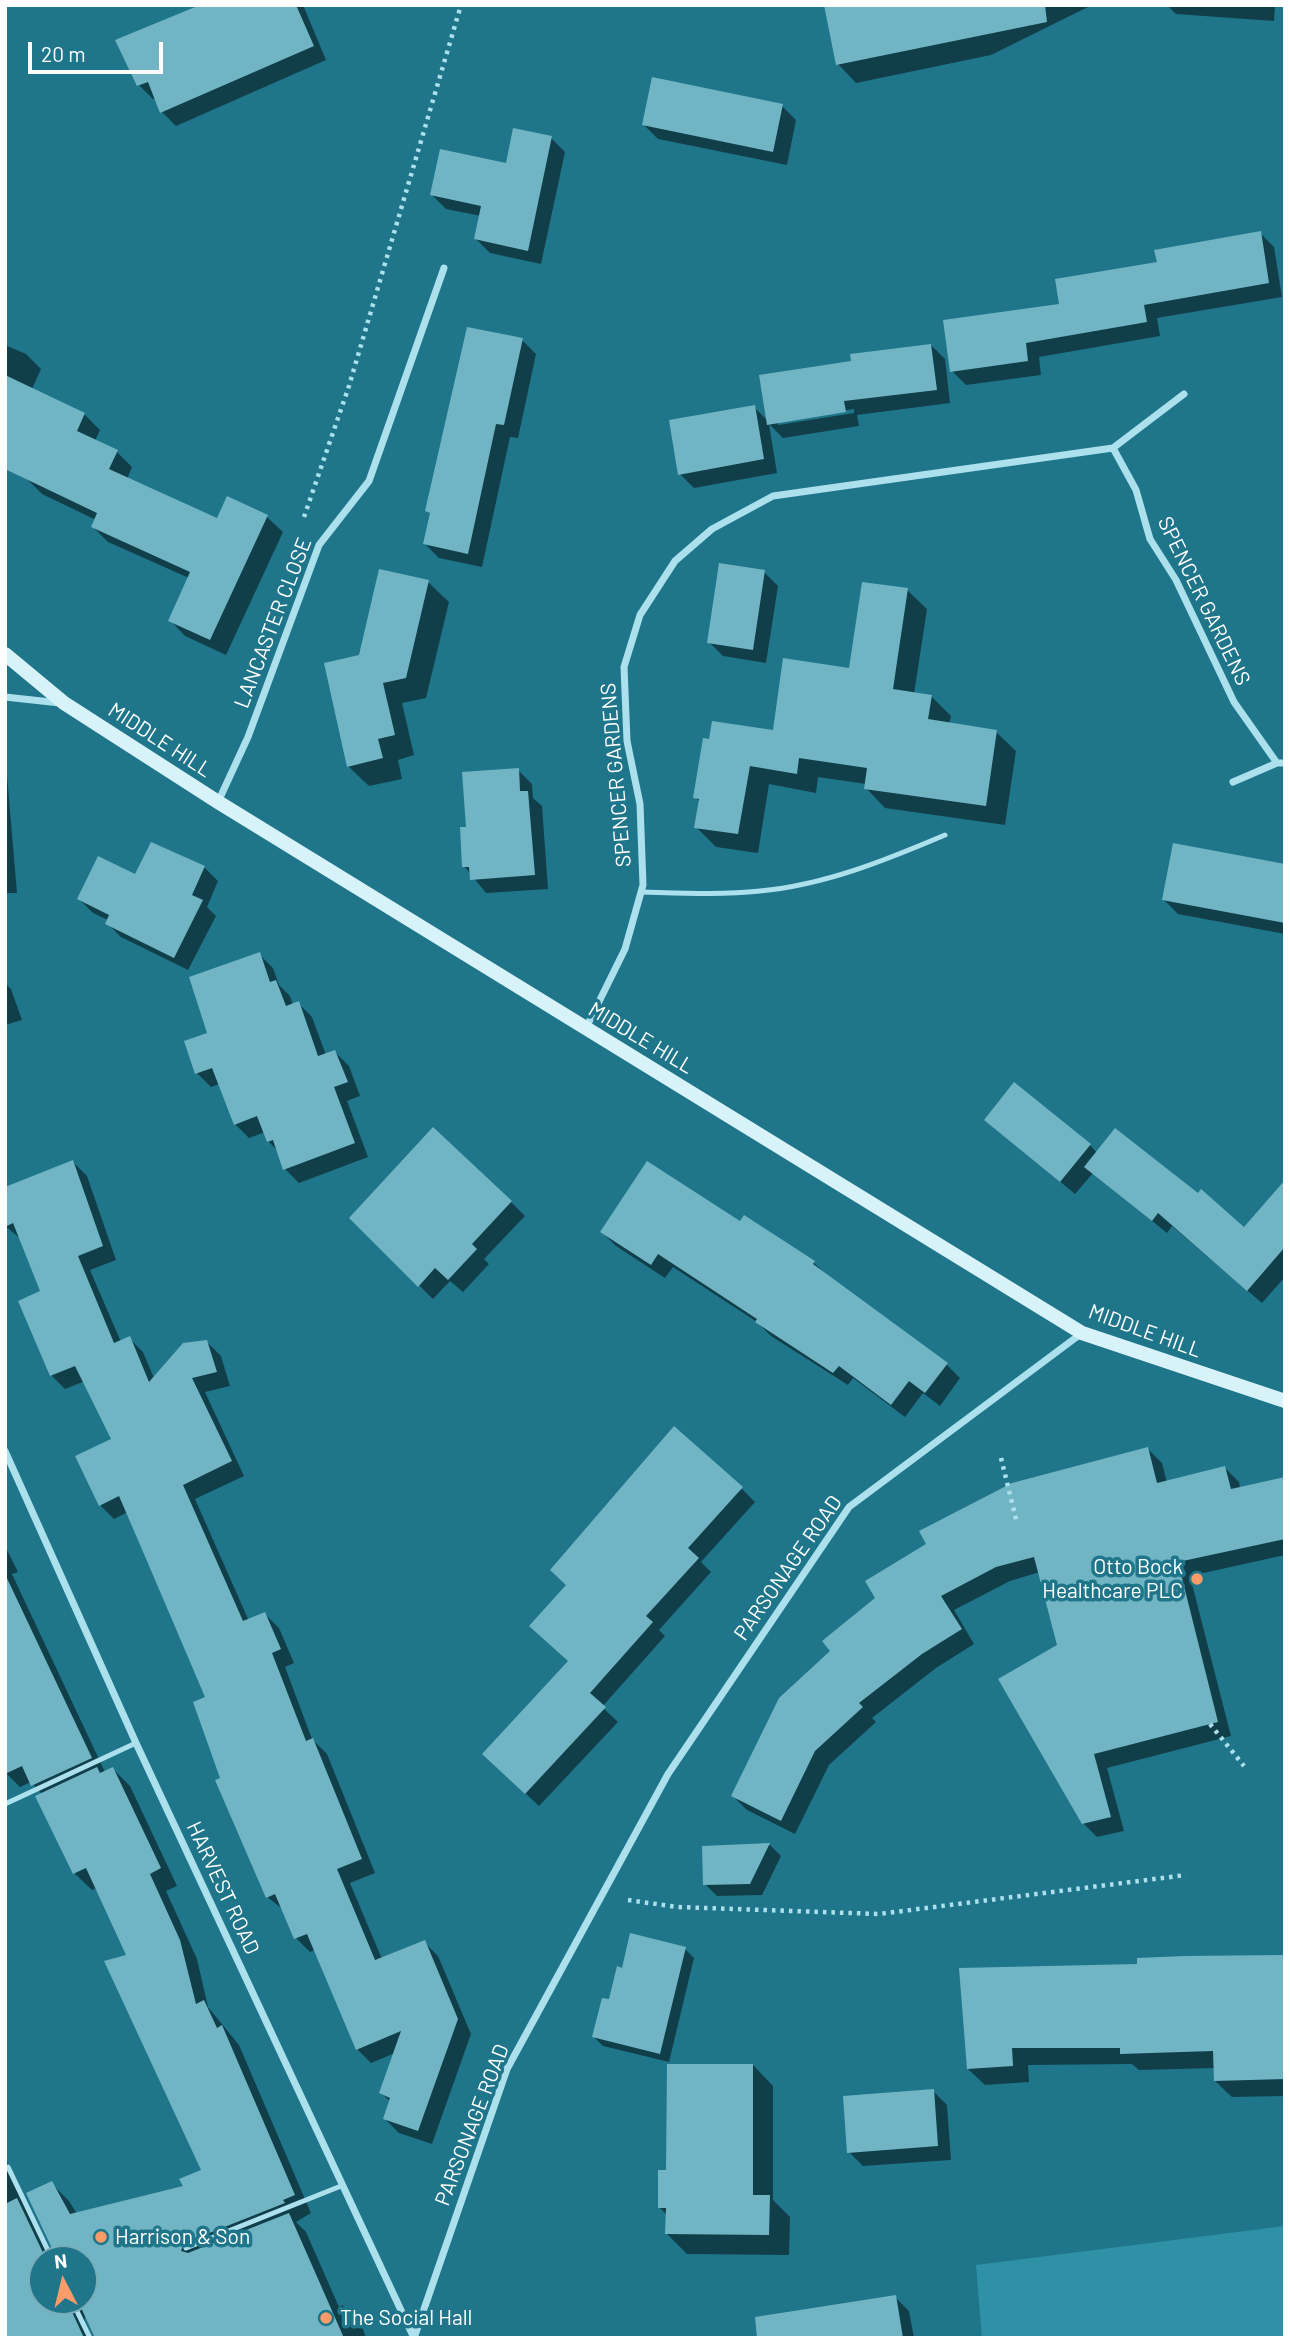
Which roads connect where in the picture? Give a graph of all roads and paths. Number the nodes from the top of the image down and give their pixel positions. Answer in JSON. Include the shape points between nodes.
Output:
{"nodes":[{"id":1,"x":461,"y":5,"type":"edge"},
{"id":2,"x":444,"y":268,"type":"dead end"},
{"id":3,"x":1184,"y":394,"type":"dead end"},
{"id":4,"x":1113,"y":449,"type":"junction"},
{"id":5,"x":303,"y":520,"type":"dead end"},
{"id":6,"x":5,"y":654,"type":"edge"},
{"id":7,"x":5,"y":697,"type":"edge"},
{"id":8,"x":64,"y":703,"type":"junction"},
{"id":9,"x":1281,"y":763,"type":"edge"},
{"id":10,"x":1233,"y":782,"type":"dead end"},
{"id":11,"x":218,"y":802,"type":"junction"},
{"id":12,"x":945,"y":835,"type":"dead end"},
{"id":13,"x":642,"y":892,"type":"junction"},
{"id":14,"x":586,"y":1029,"type":"junction"},
{"id":15,"x":1082,"y":1333,"type":"junction"},
{"id":16,"x":1285,"y":1401,"type":"edge"},
{"id":17,"x":5,"y":1451,"type":"edge"},
{"id":18,"x":1001,"y":1458,"type":"dead end"},
{"id":19,"x":1017,"y":1522,"type":"dead end"},
{"id":20,"x":1210,"y":1724,"type":"dead end"},
{"id":21,"x":136,"y":1743,"type":"junction"},
{"id":22,"x":1244,"y":1766,"type":"dead end"},
{"id":23,"x":5,"y":1804,"type":"edge"},
{"id":24,"x":1186,"y":1875,"type":"dead end"},
{"id":25,"x":603,"y":1896,"type":"junction"},
{"id":26,"x":8,"y":2166,"type":"dead end"},
{"id":27,"x":341,"y":2186,"type":"junction"},
{"id":28,"x":45,"y":2245,"type":"edge"},
{"id":29,"x":186,"y":2248,"type":"dead end"},
{"id":30,"x":79,"y":2315,"type":"edge"},
{"id":31,"x":90,"y":2338,"type":"edge"},
{"id":32,"x":414,"y":2338,"type":"edge"}],
"edges":[{"from":1,"to":5,"type":"path","via":[[349,386]]},
{"from":2,"to":11,"type":"street","name":"LANCASTER CLOSE","via":[[369,481],[318,545],[248,737]]},
{"from":3,"to":4,"type":"street","name":"SPENCER GARDENS"},
{"from":4,"to":9,"type":"street","name":"SPENCER GARDENS","via":[[1136,490],[1150,539],[1176,580],[1234,702]]},
{"from":4,"to":13,"type":"street","name":"SPENCER GARDENS","via":[[774,496],[712,529],[675,561],[640,615],[624,667],[627,741],[640,804]]},
{"from":6,"to":8,"type":"street","name":"MIDDLE HILL"},
{"from":7,"to":8,"type":"street"},
{"from":8,"to":11,"type":"street","name":"MIDDLE HILL"},
{"from":9,"to":10,"type":"street","name":"SPENCER GARDENS"},
{"from":11,"to":14,"type":"street","name":"MIDDLE HILL"},
{"from":12,"to":13,"type":"lane","via":[[841,875],[762,891]]},
{"from":13,"to":14,"type":"street","name":"SPENCER GARDENS","via":[[625,949]]},
{"from":14,"to":15,"type":"street","name":"MIDDLE HILL"},
{"from":15,"to":16,"type":"street","name":"MIDDLE HILL"},
{"from":15,"to":25,"type":"street","name":"PARSONAGE ROAD","via":[[849,1507],[668,1774]]},
{"from":17,"to":21,"type":"street","name":"HARVEST ROAD"},
{"from":18,"to":19,"type":"path"},
{"from":20,"to":22,"type":"path"},
{"from":21,"to":23,"type":"lane"},
{"from":21,"to":27,"type":"street","name":"HARVEST ROAD"},
{"from":24,"to":25,"type":"path","via":[[879,1914],[677,1906]]},
{"from":25,"to":32,"type":"street","name":"PARSONAGE ROAD","via":[[508,2069]]},
{"from":26,"to":28,"type":"lane"},
{"from":27,"to":29,"type":"lane"},
{"from":27,"to":32,"type":"street","name":"HARVEST ROAD"},
{"from":30,"to":31,"type":"lane"}]}
